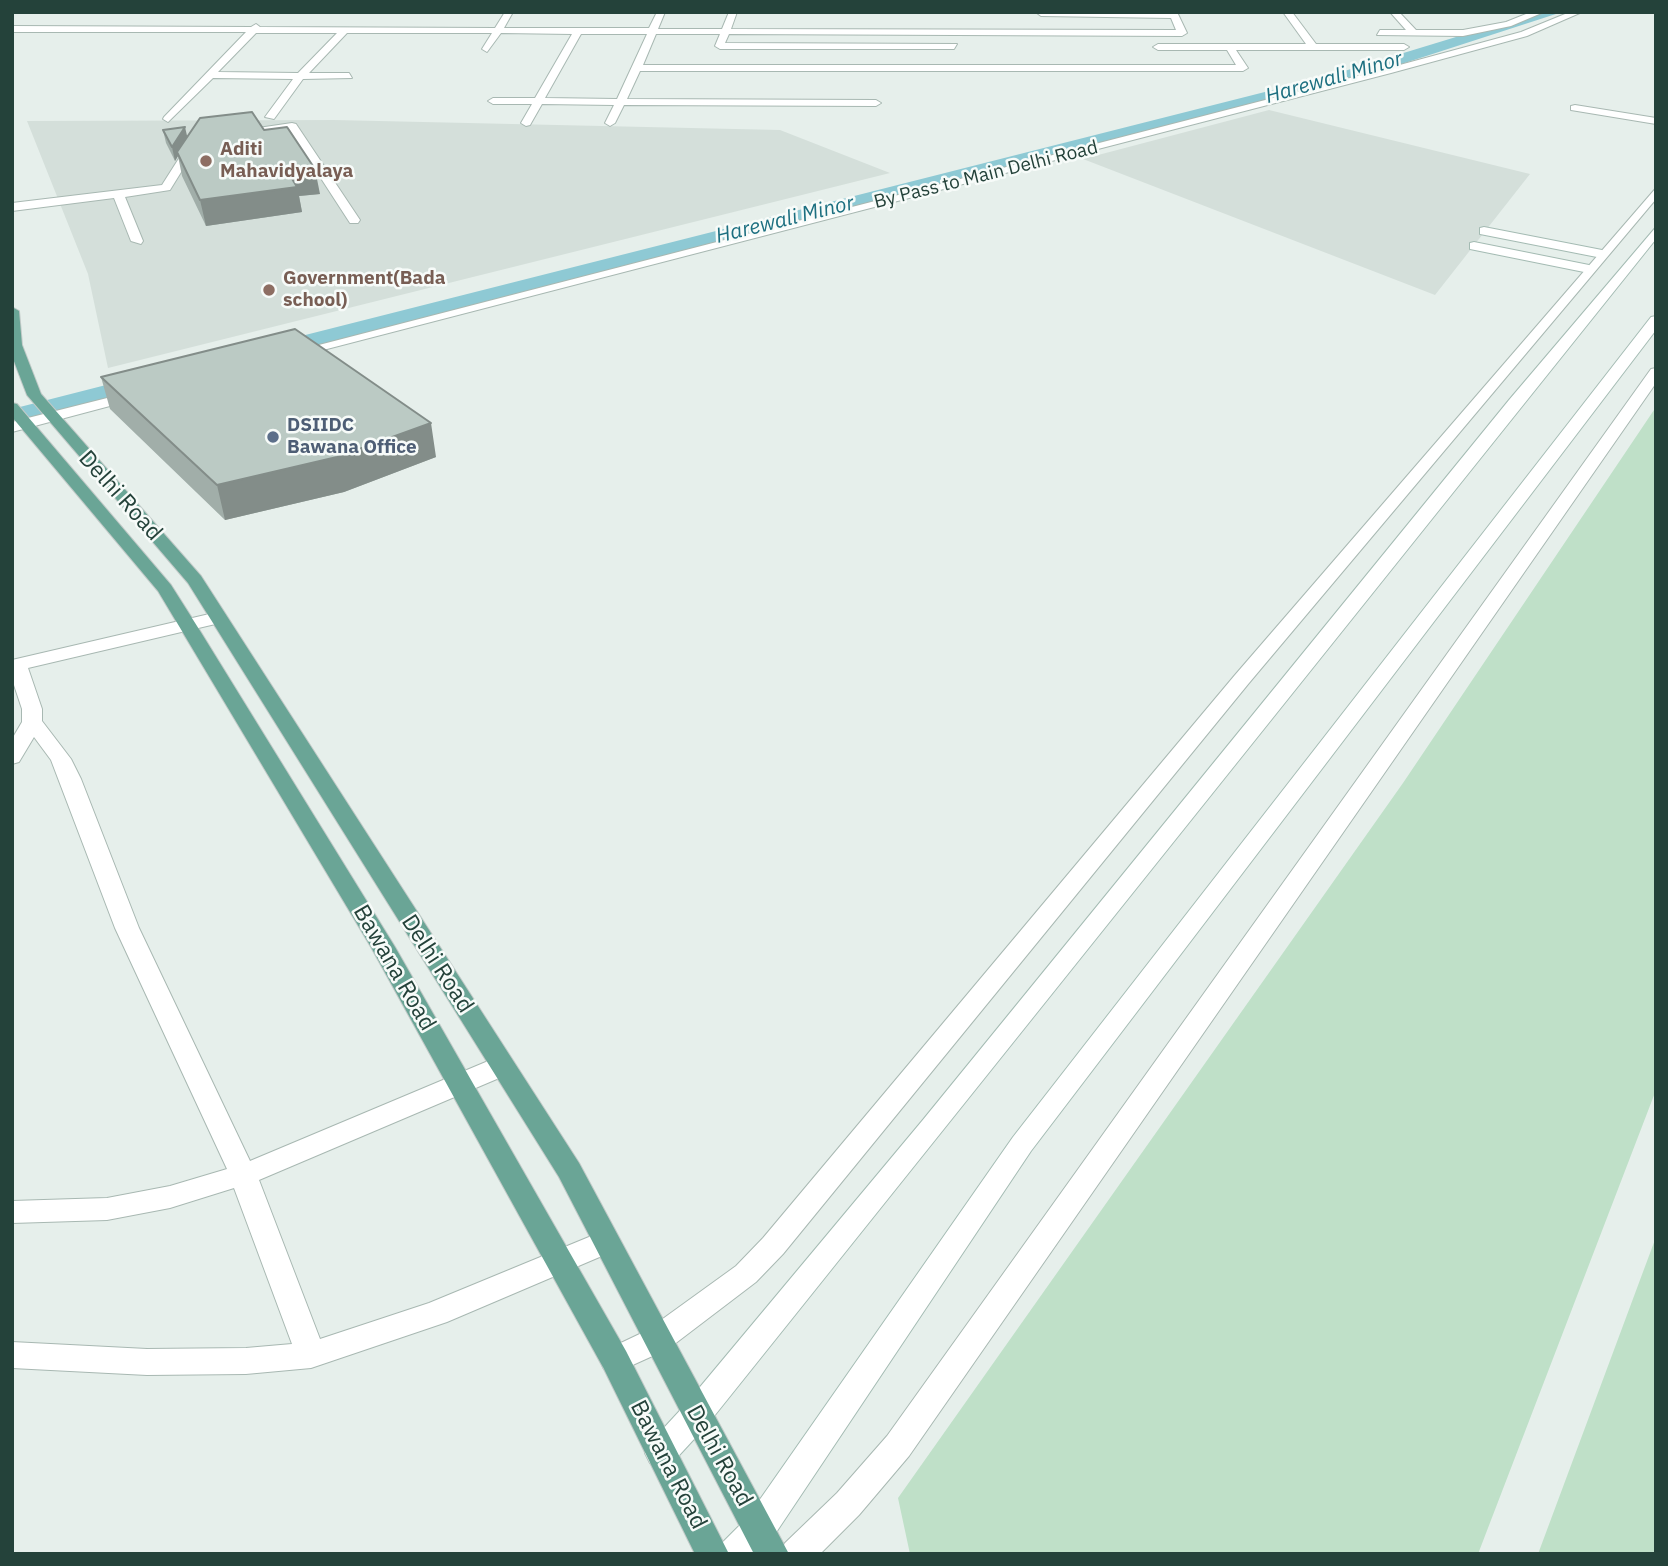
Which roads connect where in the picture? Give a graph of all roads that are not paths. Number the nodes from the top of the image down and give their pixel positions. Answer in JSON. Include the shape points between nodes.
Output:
{"nodes":[{"id":1,"x":509,"y":12,"type":"edge"},
{"id":2,"x":661,"y":12,"type":"edge"},
{"id":3,"x":733,"y":12,"type":"edge"},
{"id":4,"x":1287,"y":12,"type":"edge"},
{"id":5,"x":1394,"y":12,"type":"edge"},
{"id":6,"x":1540,"y":12,"type":"edge"},
{"id":7,"x":1578,"y":12,"type":"edge"},
{"id":8,"x":1041,"y":13,"type":"edge"},
{"id":9,"x":1173,"y":13,"type":"edge"},
{"id":10,"x":1465,"y":21,"type":"dead end"},
{"id":11,"x":256,"y":27,"type":"junction"},
{"id":12,"x":815,"y":27,"type":"junction"},
{"id":13,"x":882,"y":27,"type":"junction"},
{"id":14,"x":346,"y":28,"type":"junction"},
{"id":15,"x":12,"y":29,"type":"edge"},
{"id":16,"x":499,"y":29,"type":"junction"},
{"id":17,"x":579,"y":30,"type":"junction"},
{"id":18,"x":653,"y":31,"type":"junction"},
{"id":19,"x":726,"y":31,"type":"junction"},
{"id":20,"x":1047,"y":32,"type":"junction"},
{"id":21,"x":1182,"y":33,"type":"junction"},
{"id":22,"x":1195,"y":33,"type":"dead end"},
{"id":23,"x":1289,"y":33,"type":"dead end"},
{"id":24,"x":1302,"y":33,"type":"junction"},
{"id":25,"x":1316,"y":33,"type":"dead end"},
{"id":26,"x":1372,"y":33,"type":"dead end"},
{"id":27,"x":1414,"y":33,"type":"junction"},
{"id":28,"x":1452,"y":33,"type":"junction"},
{"id":29,"x":720,"y":46,"type":"junction"},
{"id":30,"x":884,"y":46,"type":"junction"},
{"id":31,"x":961,"y":46,"type":"dead end"},
{"id":32,"x":813,"y":47,"type":"junction"},
{"id":33,"x":1149,"y":47,"type":"dead end"},
{"id":34,"x":1230,"y":47,"type":"junction"},
{"id":35,"x":1313,"y":47,"type":"junction"},
{"id":36,"x":1404,"y":47,"type":"dead end"},
{"id":37,"x":487,"y":49,"type":"dead end"},
{"id":38,"x":976,"y":58,"type":"dead end"},
{"id":39,"x":637,"y":68,"type":"junction"},
{"id":40,"x":714,"y":69,"type":"junction"},
{"id":41,"x":885,"y":69,"type":"junction"},
{"id":42,"x":979,"y":69,"type":"junction"},
{"id":43,"x":804,"y":72,"type":"junction"},
{"id":44,"x":210,"y":75,"type":"junction"},
{"id":45,"x":300,"y":76,"type":"junction"},
{"id":46,"x":349,"y":76,"type":"dead end"},
{"id":47,"x":493,"y":101,"type":"dead end"},
{"id":48,"x":539,"y":101,"type":"junction"},
{"id":49,"x":622,"y":102,"type":"junction"},
{"id":50,"x":876,"y":103,"type":"dead end"},
{"id":51,"x":1575,"y":106,"type":"dead end"},
{"id":52,"x":270,"y":117,"type":"dead end"},
{"id":53,"x":168,"y":119,"type":"dead end"},
{"id":54,"x":1656,"y":119,"type":"edge"},
{"id":55,"x":526,"y":122,"type":"dead end"},
{"id":56,"x":610,"y":122,"type":"dead end"},
{"id":57,"x":226,"y":133,"type":"edge"},
{"id":58,"x":199,"y":136,"type":"edge"},
{"id":59,"x":1656,"y":191,"type":"edge"},
{"id":60,"x":118,"y":194,"type":"junction"},
{"id":61,"x":12,"y":208,"type":"edge"},
{"id":62,"x":354,"y":220,"type":"dead end"},
{"id":63,"x":1484,"y":231,"type":"dead end"},
{"id":64,"x":1656,"y":231,"type":"edge"},
{"id":65,"x":137,"y":241,"type":"dead end"},
{"id":66,"x":1474,"y":246,"type":"dead end"},
{"id":67,"x":1596,"y":262,"type":"junction"},
{"id":68,"x":12,"y":311,"type":"edge"},
{"id":69,"x":1656,"y":320,"type":"edge"},
{"id":70,"x":287,"y":355,"type":"edge"},
{"id":71,"x":18,"y":370,"type":"edge"},
{"id":72,"x":1656,"y":372,"type":"edge"},
{"id":73,"x":142,"y":393,"type":"edge"},
{"id":74,"x":48,"y":414,"type":"junction"},
{"id":75,"x":18,"y":419,"type":"edge"},
{"id":76,"x":165,"y":547,"type":"junction"},
{"id":77,"x":136,"y":554,"type":"junction"},
{"id":78,"x":218,"y":618,"type":"junction"},
{"id":79,"x":188,"y":626,"type":"junction"},
{"id":80,"x":14,"y":666,"type":"edge"},
{"id":81,"x":32,"y":722,"type":"junction"},
{"id":82,"x":12,"y":758,"type":"edge"},
{"id":83,"x":502,"y":1066,"type":"junction"},
{"id":84,"x":460,"y":1083,"type":"junction"},
{"id":85,"x":243,"y":1175,"type":"junction"},
{"id":86,"x":12,"y":1212,"type":"edge"},
{"id":87,"x":606,"y":1242,"type":"junction"},
{"id":88,"x":560,"y":1261,"type":"junction"},
{"id":89,"x":657,"y":1340,"type":"junction"},
{"id":90,"x":12,"y":1355,"type":"edge"},
{"id":91,"x":311,"y":1355,"type":"junction"},
{"id":92,"x":615,"y":1360,"type":"junction"},
{"id":93,"x":696,"y":1415,"type":"junction"},
{"id":94,"x":661,"y":1453,"type":"junction"},
{"id":95,"x":765,"y":1541,"type":"edge"},
{"id":96,"x":712,"y":1554,"type":"edge"},
{"id":97,"x":734,"y":1554,"type":"edge"},
{"id":98,"x":797,"y":1554,"type":"edge"}],
"edges":[{"from":1,"to":16,"type":"street"},
{"from":2,"to":18,"type":"street"},
{"from":3,"to":19,"type":"street"},
{"from":4,"to":24,"type":"street"},
{"from":5,"to":27,"type":"street"},
{"from":6,"to":28,"type":"street","via":[[1496,27]]},
{"from":7,"to":70,"type":"street","name":"By Pass to Main Delhi Road","via":[[1524,34],[1388,71]]},
{"from":8,"to":9,"type":"street"},
{"from":8,"to":20,"type":"street"},
{"from":9,"to":21,"type":"street"},
{"from":10,"to":28,"type":"street"},
{"from":11,"to":14,"type":"street"},
{"from":11,"to":15,"type":"street"},
{"from":11,"to":44,"type":"street"},
{"from":12,"to":13,"type":"street"},
{"from":12,"to":19,"type":"street"},
{"from":12,"to":32,"type":"street"},
{"from":13,"to":20,"type":"street"},
{"from":13,"to":30,"type":"street"},
{"from":14,"to":16,"type":"street"},
{"from":14,"to":45,"type":"street"},
{"from":16,"to":17,"type":"street","via":[[556,26]]},
{"from":16,"to":37,"type":"street"},
{"from":17,"to":18,"type":"street"},
{"from":17,"to":48,"type":"street"},
{"from":18,"to":19,"type":"street"},
{"from":18,"to":39,"type":"street"},
{"from":19,"to":29,"type":"street"},
{"from":20,"to":21,"type":"street"},
{"from":21,"to":22,"type":"street"},
{"from":23,"to":24,"type":"street"},
{"from":24,"to":25,"type":"street"},
{"from":24,"to":35,"type":"street"},
{"from":26,"to":27,"type":"street"},
{"from":27,"to":28,"type":"street"},
{"from":29,"to":32,"type":"street"},
{"from":29,"to":40,"type":"street"},
{"from":30,"to":31,"type":"street"},
{"from":30,"to":32,"type":"street"},
{"from":30,"to":41,"type":"street"},
{"from":32,"to":43,"type":"street"},
{"from":33,"to":34,"type":"street"},
{"from":34,"to":35,"type":"street"},
{"from":34,"to":42,"type":"street","via":[[1243,68]]},
{"from":35,"to":36,"type":"street"},
{"from":38,"to":42,"type":"street"},
{"from":39,"to":40,"type":"street"},
{"from":39,"to":49,"type":"street"},
{"from":40,"to":43,"type":"street"},
{"from":41,"to":42,"type":"street"},
{"from":41,"to":43,"type":"street"},
{"from":44,"to":45,"type":"street"},
{"from":44,"to":53,"type":"street"},
{"from":45,"to":46,"type":"street"},
{"from":45,"to":52,"type":"street"},
{"from":47,"to":48,"type":"street"},
{"from":48,"to":49,"type":"street"},
{"from":48,"to":55,"type":"street"},
{"from":49,"to":50,"type":"street","via":[[800,98]]},
{"from":49,"to":56,"type":"street"},
{"from":51,"to":54,"type":"street"},
{"from":57,"to":62,"type":"street","via":[[292,126]]},
{"from":58,"to":60,"type":"street","via":[[166,188]]},
{"from":59,"to":67,"type":"street"},
{"from":60,"to":61,"type":"street"},
{"from":60,"to":65,"type":"street"},
{"from":63,"to":67,"type":"street"},
{"from":64,"to":93,"type":"street"},
{"from":66,"to":67,"type":"street"},
{"from":67,"to":89,"type":"street","via":[[1233,690],[773,1247],[746,1274]]},
{"from":68,"to":71,"type":"main road"},
{"from":69,"to":95,"type":"street","via":[[1022,1144]]},
{"from":71,"to":74,"type":"main road","name":"Delhi Road"},
{"from":72,"to":98,"type":"street","via":[[898,1446]]},
{"from":73,"to":74,"type":"street"},
{"from":74,"to":75,"type":"street"},
{"from":74,"to":76,"type":"main road","name":"Delhi Road"},
{"from":75,"to":77,"type":"main road","name":"Bawana Road"},
{"from":76,"to":77,"type":"main road"},
{"from":76,"to":78,"type":"main road","name":"Delhi Road","via":[[195,580]]},
{"from":77,"to":79,"type":"main road","name":"Bawana Road"},
{"from":78,"to":79,"type":"street"},
{"from":78,"to":83,"type":"main road","name":"Delhi Road"},
{"from":79,"to":80,"type":"street"},
{"from":79,"to":84,"type":"main road","name":"Bawana Road"},
{"from":80,"to":81,"type":"street","via":[[32,709]]},
{"from":81,"to":82,"type":"street"},
{"from":81,"to":85,"type":"street","via":[[61,758],[71,779],[127,928]]},
{"from":83,"to":84,"type":"street"},
{"from":83,"to":87,"type":"main road","name":"Delhi Road","via":[[569,1170]]},
{"from":84,"to":85,"type":"street"},
{"from":84,"to":88,"type":"main road","name":"Bawana Road"},
{"from":85,"to":86,"type":"street","via":[[170,1197],[107,1209]]},
{"from":85,"to":91,"type":"street"},
{"from":87,"to":88,"type":"street"},
{"from":87,"to":89,"type":"main road","name":"Delhi Road"},
{"from":88,"to":91,"type":"street","via":[[437,1313]]},
{"from":88,"to":92,"type":"main road","name":"Bawana Road"},
{"from":89,"to":92,"type":"street"},
{"from":89,"to":93,"type":"main road","name":"Delhi Road"},
{"from":90,"to":91,"type":"street","via":[[147,1362]]},
{"from":92,"to":94,"type":"main road","name":"Bawana Road"},
{"from":93,"to":94,"type":"street"},
{"from":93,"to":95,"type":"main road","name":"Delhi Road"},
{"from":94,"to":96,"type":"main road","name":"Bawana Road"},
{"from":95,"to":97,"type":"street"}]}
